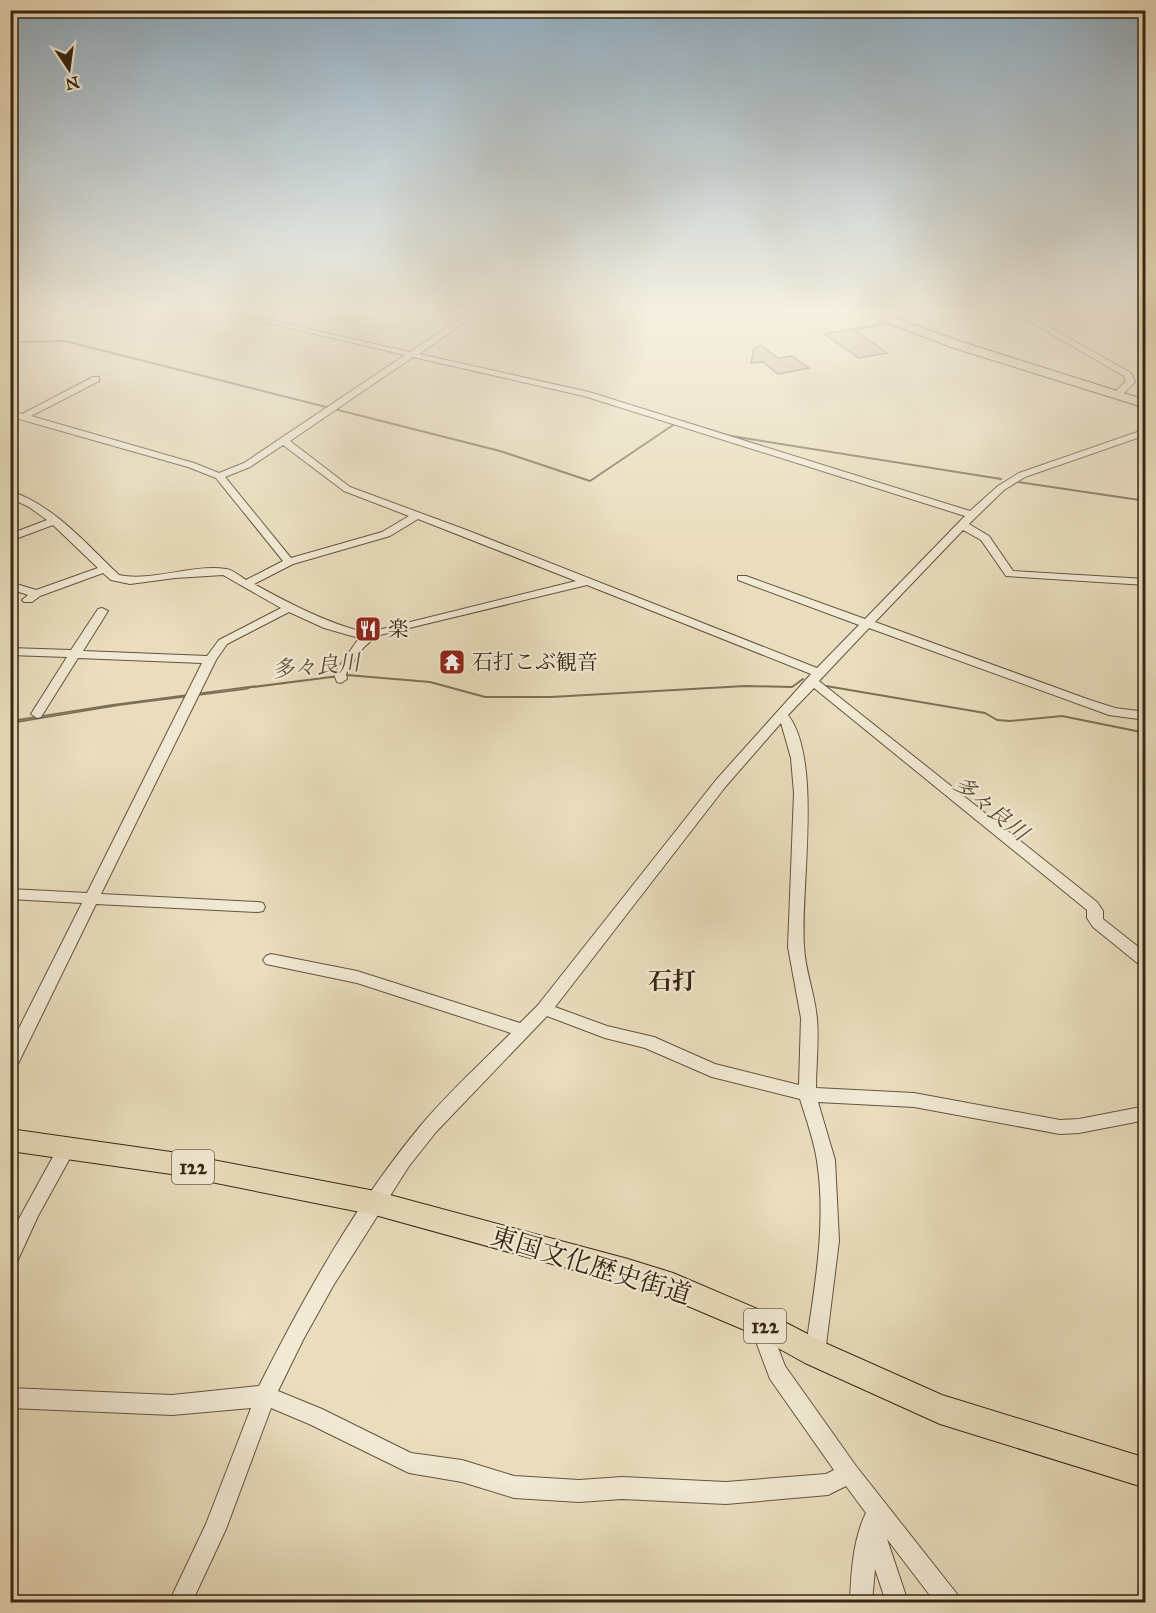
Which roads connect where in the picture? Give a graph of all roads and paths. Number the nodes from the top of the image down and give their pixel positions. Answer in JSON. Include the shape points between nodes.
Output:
{"nodes":[{"id":1,"x":84,"y":385,"type":"edge"},
{"id":2,"x":365,"y":385,"type":"edge"},
{"id":3,"x":548,"y":385,"type":"edge"},
{"id":4,"x":1086,"y":385,"type":"edge"},
{"id":5,"x":1099,"y":385,"type":"edge"},
{"id":6,"x":1127,"y":385,"type":"edge"},
{"id":7,"x":1120,"y":392,"type":"junction"},
{"id":8,"x":1146,"y":399,"type":"edge"},
{"id":9,"x":1146,"y":404,"type":"edge"},
{"id":10,"x":10,"y":413,"type":"edge"},
{"id":11,"x":22,"y":417,"type":"junction"},
{"id":12,"x":1146,"y":432,"type":"edge"},
{"id":13,"x":283,"y":440,"type":"junction"},
{"id":14,"x":219,"y":476,"type":"junction"},
{"id":15,"x":10,"y":494,"type":"edge"},
{"id":16,"x":418,"y":514,"type":"junction"},
{"id":17,"x":972,"y":515,"type":"junction"},
{"id":18,"x":54,"y":521,"type":"junction"},
{"id":19,"x":962,"y":525,"type":"junction"},
{"id":20,"x":10,"y":538,"type":"edge"},
{"id":21,"x":289,"y":562,"type":"junction"},
{"id":22,"x":104,"y":569,"type":"junction"},
{"id":23,"x":742,"y":578,"type":"dead end"},
{"id":24,"x":585,"y":582,"type":"junction"},
{"id":25,"x":1146,"y":582,"type":"edge"},
{"id":26,"x":246,"y":584,"type":"junction"},
{"id":27,"x":10,"y":585,"type":"edge"},
{"id":28,"x":289,"y":608,"type":"junction"},
{"id":29,"x":102,"y":611,"type":"dead end"},
{"id":30,"x":866,"y":624,"type":"junction"},
{"id":31,"x":366,"y":636,"type":"junction"},
{"id":32,"x":10,"y":651,"type":"edge"},
{"id":33,"x":76,"y":654,"type":"junction"},
{"id":34,"x":210,"y":660,"type":"junction"},
{"id":35,"x":815,"y":678,"type":"junction"},
{"id":36,"x":341,"y":679,"type":"dead end"},
{"id":37,"x":37,"y":714,"type":"dead end"},
{"id":38,"x":782,"y":716,"type":"junction"},
{"id":39,"x":1146,"y":716,"type":"edge"},
{"id":40,"x":10,"y":894,"type":"edge"},
{"id":41,"x":92,"y":898,"type":"junction"},
{"id":42,"x":258,"y":908,"type":"dead end"},
{"id":43,"x":271,"y":960,"type":"dead end"},
{"id":44,"x":1146,"y":962,"type":"edge"},
{"id":45,"x":544,"y":1009,"type":"junction"},
{"id":46,"x":525,"y":1031,"type":"junction"},
{"id":47,"x":10,"y":1063,"type":"edge"},
{"id":48,"x":807,"y":1094,"type":"junction"},
{"id":49,"x":1146,"y":1113,"type":"edge"},
{"id":50,"x":10,"y":1140,"type":"edge"},
{"id":51,"x":66,"y":1149,"type":"junction"},
{"id":52,"x":375,"y":1203,"type":"junction"},
{"id":53,"x":10,"y":1257,"type":"edge"},
{"id":54,"x":759,"y":1323,"type":"junction"},
{"id":55,"x":815,"y":1353,"type":"junction"},
{"id":56,"x":265,"y":1396,"type":"junction"},
{"id":57,"x":10,"y":1398,"type":"edge"},
{"id":58,"x":849,"y":1473,"type":"junction"},
{"id":59,"x":1146,"y":1473,"type":"edge"},
{"id":60,"x":875,"y":1518,"type":"junction"},
{"id":61,"x":180,"y":1602,"type":"edge"},
{"id":62,"x":861,"y":1602,"type":"edge"},
{"id":63,"x":897,"y":1602,"type":"edge"},
{"id":64,"x":949,"y":1602,"type":"edge"}],
"edges":[{"from":1,"to":11,"type":"street"},
{"from":2,"to":13,"type":"street"},
{"from":3,"to":17,"type":"street"},
{"from":4,"to":9,"type":"highway"},
{"from":5,"to":7,"type":"highway"},
{"from":6,"to":7,"type":"street"},
{"from":7,"to":8,"type":"highway"},
{"from":10,"to":11,"type":"street"},
{"from":11,"to":14,"type":"street"},
{"from":12,"to":17,"type":"street","via":[[1022,475]]},
{"from":13,"to":14,"type":"street","via":[[247,465]]},
{"from":13,"to":16,"type":"street","via":[[347,489]]},
{"from":14,"to":21,"type":"street"},
{"from":15,"to":18,"type":"street"},
{"from":16,"to":21,"type":"street","via":[[386,534]]},
{"from":16,"to":24,"type":"street"},
{"from":17,"to":19,"type":"street"},
{"from":18,"to":20,"type":"street"},
{"from":18,"to":22,"type":"street"},
{"from":19,"to":25,"type":"street","via":[[985,538],[1010,574]]},
{"from":19,"to":30,"type":"street"},
{"from":21,"to":26,"type":"street"},
{"from":22,"to":26,"type":"street","via":[[122,581],[225,572]]},
{"from":22,"to":27,"type":"street","via":[[32,597]]},
{"from":23,"to":30,"type":"street"},
{"from":24,"to":31,"type":"street"},
{"from":24,"to":35,"type":"street"},
{"from":26,"to":28,"type":"street"},
{"from":28,"to":31,"type":"street","via":[[328,626]]},
{"from":28,"to":34,"type":"street","via":[[223,642]]},
{"from":29,"to":33,"type":"street"},
{"from":30,"to":35,"type":"street"},
{"from":30,"to":39,"type":"street","via":[[1113,712]]},
{"from":31,"to":36,"type":"street","via":[[352,653]]},
{"from":32,"to":33,"type":"street"},
{"from":33,"to":34,"type":"street"},
{"from":33,"to":37,"type":"street"},
{"from":34,"to":41,"type":"street"},
{"from":35,"to":38,"type":"street"},
{"from":35,"to":44,"type":"street","via":[[818,686],[1092,906],[1098,923]]},
{"from":38,"to":45,"type":"street","via":[[722,783]]},
{"from":38,"to":48,"type":"street","via":[[789,725],[801,793],[796,947],[809,1018]]},
{"from":40,"to":41,"type":"street"},
{"from":41,"to":42,"type":"street"},
{"from":41,"to":47,"type":"street"},
{"from":43,"to":46,"type":"street","via":[[357,977]]},
{"from":45,"to":46,"type":"street"},
{"from":45,"to":48,"type":"street","via":[[605,1032],[648,1042],[712,1070]]},
{"from":46,"to":52,"type":"street","via":[[430,1127]]},
{"from":48,"to":49,"type":"street","via":[[914,1100],[1060,1127]]},
{"from":48,"to":55,"type":"street","via":[[826,1160],[830,1230]]},
{"from":50,"to":51,"type":"highway","name":"東国文化歴史街道","number":"122"},
{"from":51,"to":52,"type":"highway","name":"東国文化歴史街道","number":"122","via":[[171,1163]]},
{"from":51,"to":53,"type":"street"},
{"from":52,"to":54,"type":"highway","name":"東国文化歴史街道","number":"122","via":[[673,1286]]},
{"from":52,"to":56,"type":"street","via":[[326,1280]]},
{"from":54,"to":55,"type":"highway","name":"東国文化歴史街道","number":"122"},
{"from":54,"to":58,"type":"street","via":[[777,1372]]},
{"from":55,"to":59,"type":"highway","name":"東国文化歴史街道","number":"122","via":[[940,1409]]},
{"from":56,"to":57,"type":"street","via":[[172,1405]]},
{"from":56,"to":58,"type":"street","via":[[409,1463],[462,1472],[514,1487],[726,1493],[828,1484]]},
{"from":56,"to":61,"type":"street","via":[[215,1529]]},
{"from":58,"to":60,"type":"street"},
{"from":60,"to":62,"type":"street","via":[[865,1548]]},
{"from":60,"to":63,"type":"street"},
{"from":60,"to":64,"type":"street"}]}
